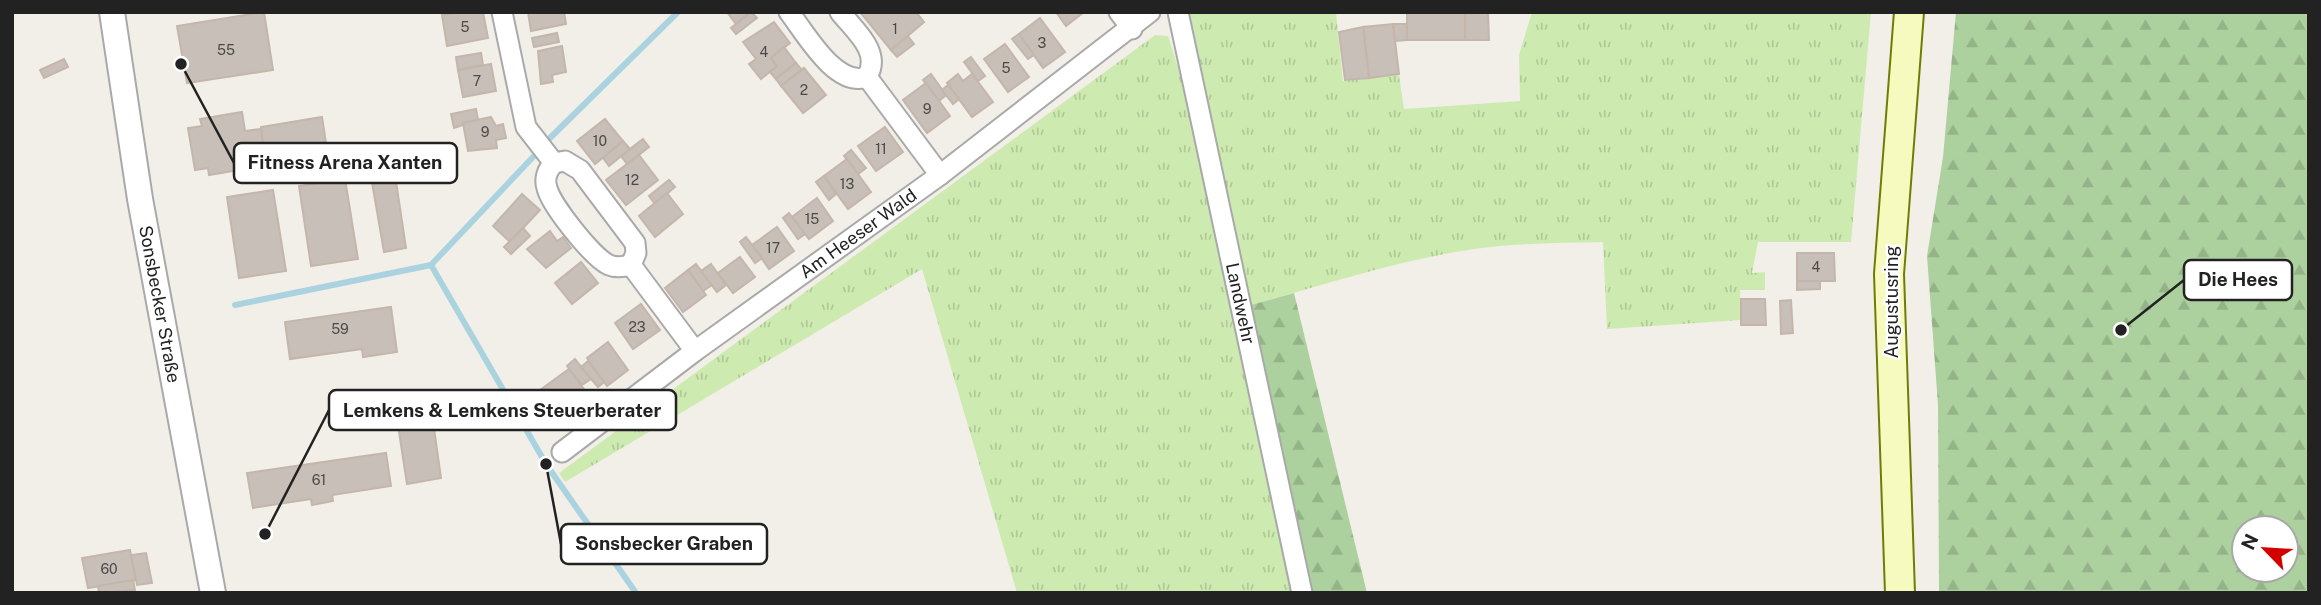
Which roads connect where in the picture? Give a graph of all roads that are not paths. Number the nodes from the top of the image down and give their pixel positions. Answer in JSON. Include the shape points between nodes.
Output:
{"nodes":[{"id":1,"x":111,"y":12,"type":"edge"},
{"id":2,"x":502,"y":12,"type":"edge"},
{"id":3,"x":789,"y":12,"type":"edge"},
{"id":4,"x":840,"y":12,"type":"edge"},
{"id":5,"x":1119,"y":12,"type":"edge"},
{"id":6,"x":1150,"y":12,"type":"edge"},
{"id":7,"x":1178,"y":12,"type":"edge"},
{"id":8,"x":1909,"y":12,"type":"edge"},
{"id":9,"x":1132,"y":29,"type":"junction"},
{"id":10,"x":867,"y":77,"type":"junction"},
{"id":11,"x":554,"y":163,"type":"junction"},
{"id":12,"x":940,"y":175,"type":"junction"},
{"id":13,"x":631,"y":265,"type":"junction"},
{"id":14,"x":695,"y":351,"type":"junction"},
{"id":15,"x":562,"y":452,"type":"dead end"},
{"id":16,"x":213,"y":593,"type":"edge"},
{"id":17,"x":1302,"y":593,"type":"edge"},
{"id":18,"x":1900,"y":593,"type":"edge"}],
"edges":[{"from":1,"to":16,"type":"street","name":"Sonsbecker Straße","via":[[140,199]]},
{"from":2,"to":11,"type":"street","via":[[526,127]]},
{"from":3,"to":10,"type":"street","via":[[838,73],[850,79]]},
{"from":4,"to":10,"type":"street","via":[[870,52],[873,64]]},
{"from":5,"to":9,"type":"street"},
{"from":6,"to":9,"type":"street","name":"Am Heeser Wald"},
{"from":7,"to":17,"type":"street","name":"Landwehr"},
{"from":8,"to":18,"type":"main road","name":"Augustusring","via":[[1889,274]]},
{"from":9,"to":12,"type":"street","name":"Am Heeser Wald"},
{"from":10,"to":12,"type":"street"},
{"from":11,"to":13,"type":"street","via":[[565,161],[580,170],[635,243]]},
{"from":11,"to":13,"type":"street","via":[[546,185],[555,203],[603,262],[616,267]]},
{"from":12,"to":14,"type":"street","name":"Am Heeser Wald"},
{"from":13,"to":14,"type":"street"},
{"from":14,"to":15,"type":"street","name":"Am Heeser Wald"}]}
